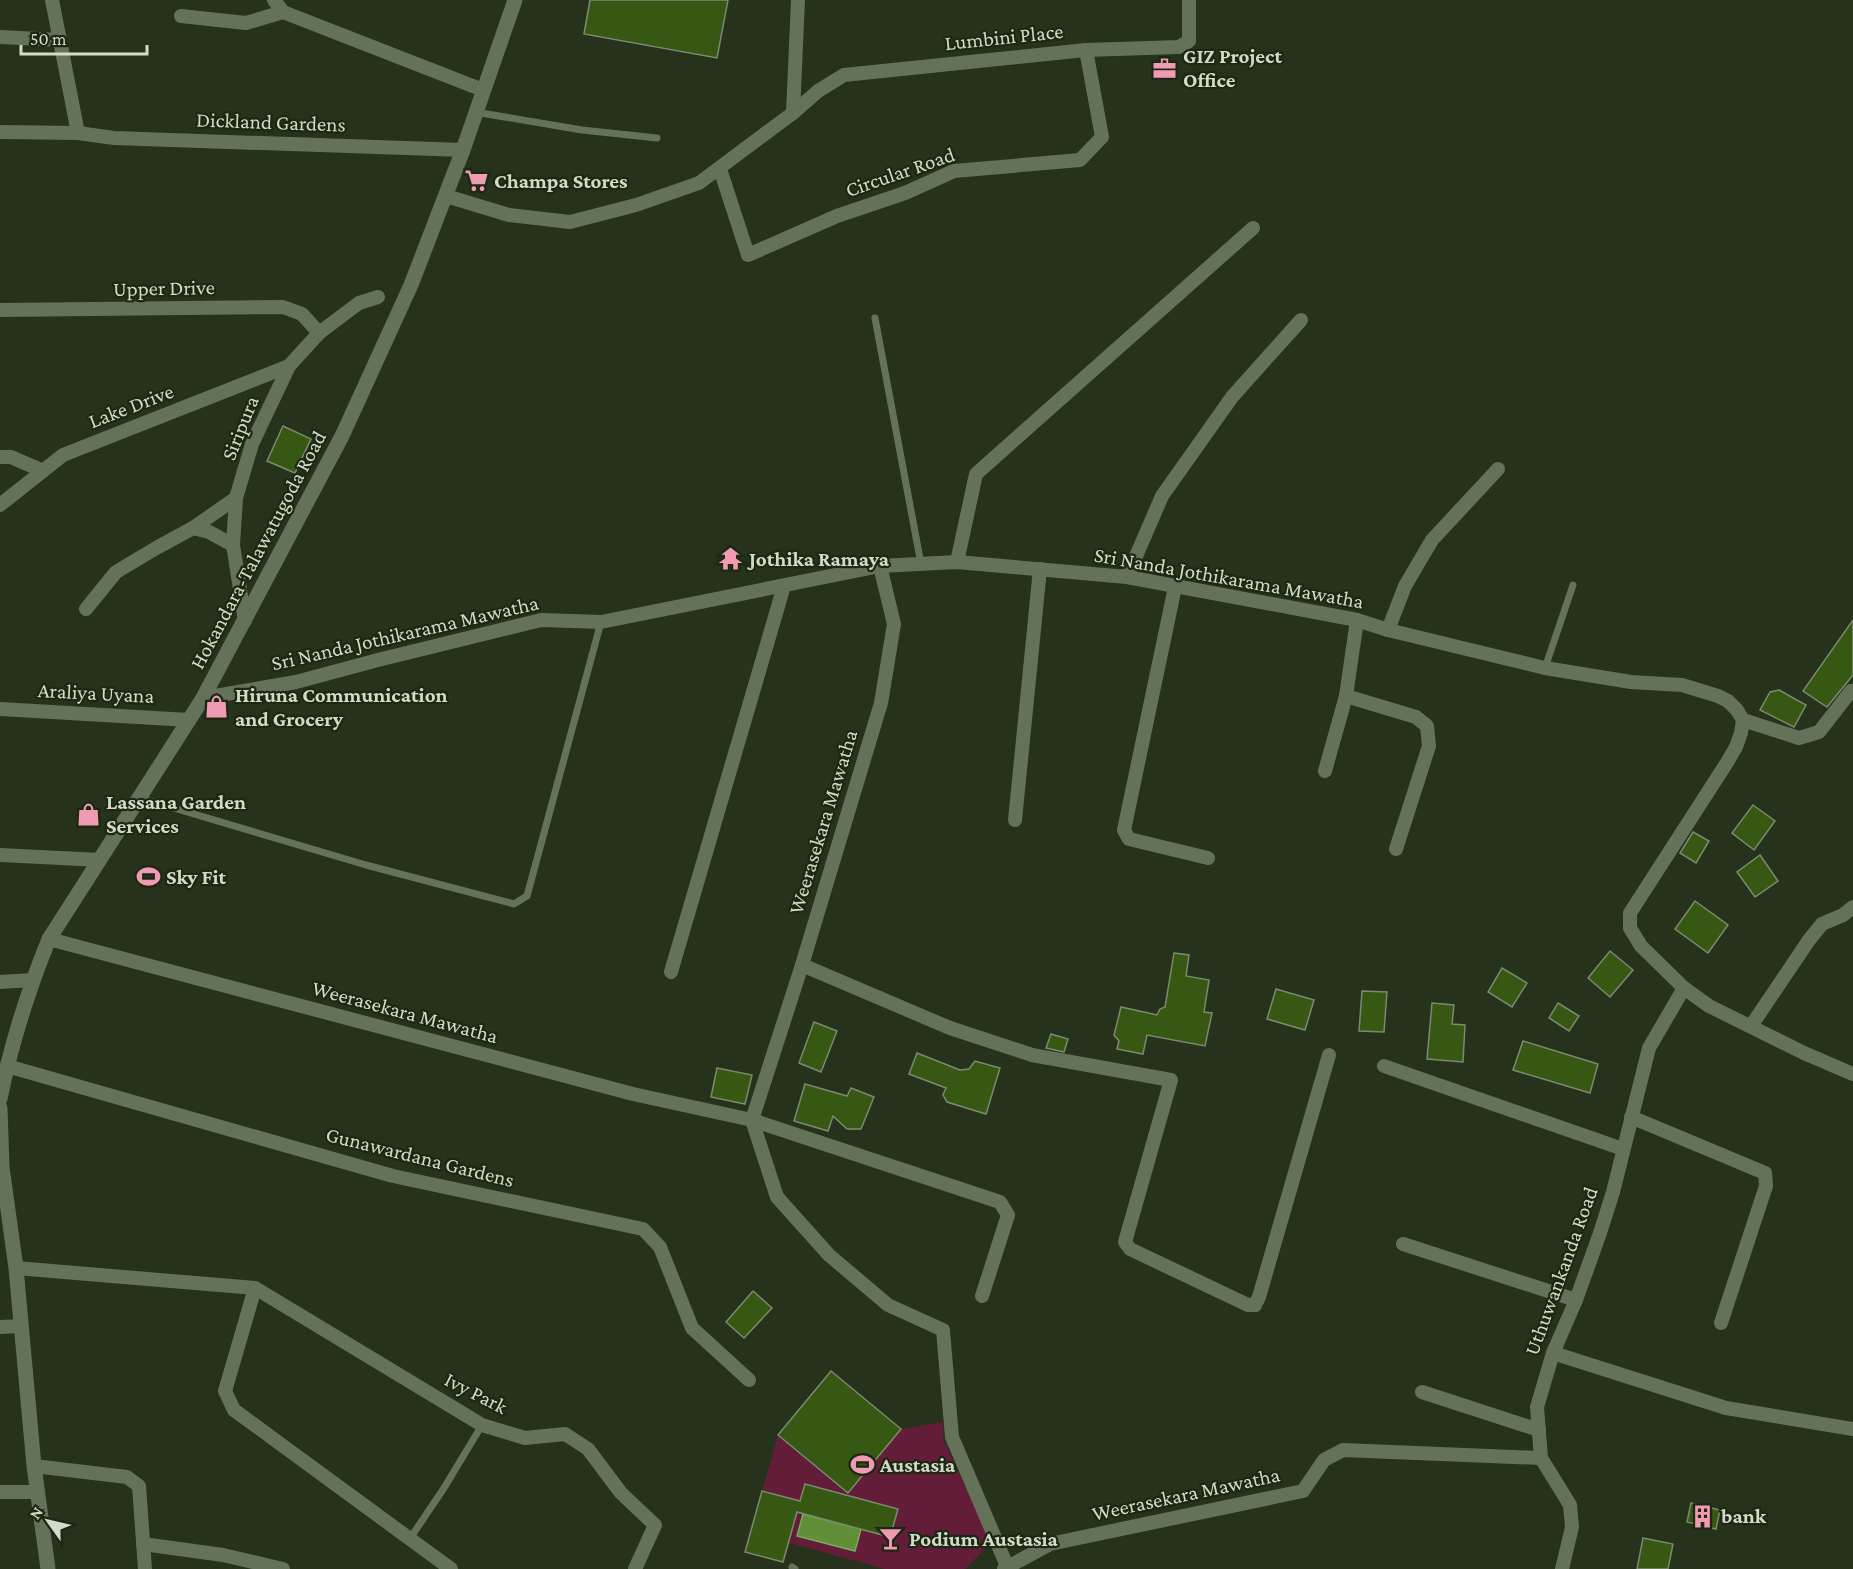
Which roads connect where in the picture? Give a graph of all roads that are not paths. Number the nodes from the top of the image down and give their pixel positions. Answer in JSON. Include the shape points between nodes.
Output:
{"nodes":[{"id":1,"x":52,"y":0,"type":"edge"},
{"id":2,"x":274,"y":0,"type":"edge"},
{"id":3,"x":515,"y":0,"type":"edge"},
{"id":4,"x":798,"y":0,"type":"edge"},
{"id":5,"x":1189,"y":0,"type":"edge"},
{"id":6,"x":283,"y":12,"type":"junction"},
{"id":7,"x":181,"y":16,"type":"dead end"},
{"id":8,"x":0,"y":37,"type":"edge"},
{"id":9,"x":60,"y":40,"type":"junction"},
{"id":10,"x":1086,"y":50,"type":"junction"},
{"id":11,"x":483,"y":90,"type":"junction"},
{"id":12,"x":476,"y":112,"type":"junction"},
{"id":13,"x":794,"y":113,"type":"junction"},
{"id":14,"x":0,"y":132,"type":"edge"},
{"id":15,"x":78,"y":134,"type":"junction"},
{"id":16,"x":657,"y":138,"type":"dead end"},
{"id":17,"x":463,"y":150,"type":"junction"},
{"id":18,"x":720,"y":169,"type":"junction"},
{"id":19,"x":446,"y":196,"type":"junction"},
{"id":20,"x":1253,"y":228,"type":"dead end"},
{"id":21,"x":378,"y":297,"type":"dead end"},
{"id":22,"x":0,"y":310,"type":"edge"},
{"id":23,"x":875,"y":318,"type":"dead end"},
{"id":24,"x":1300,"y":320,"type":"dead end"},
{"id":25,"x":319,"y":333,"type":"junction"},
{"id":26,"x":290,"y":366,"type":"junction"},
{"id":27,"x":0,"y":457,"type":"edge"},
{"id":28,"x":1498,"y":469,"type":"dead end"},
{"id":29,"x":43,"y":471,"type":"junction"},
{"id":30,"x":236,"y":498,"type":"junction"},
{"id":31,"x":0,"y":505,"type":"edge"},
{"id":32,"x":193,"y":528,"type":"junction"},
{"id":33,"x":233,"y":545,"type":"junction"},
{"id":34,"x":957,"y":562,"type":"junction"},
{"id":35,"x":921,"y":564,"type":"junction"},
{"id":36,"x":880,"y":566,"type":"junction"},
{"id":37,"x":1040,"y":569,"type":"junction"},
{"id":38,"x":1127,"y":577,"type":"junction"},
{"id":39,"x":1573,"y":585,"type":"dead end"},
{"id":40,"x":784,"y":586,"type":"junction"},
{"id":41,"x":1175,"y":586,"type":"junction"},
{"id":42,"x":86,"y":609,"type":"dead end"},
{"id":43,"x":1357,"y":620,"type":"junction"},
{"id":44,"x":245,"y":621,"type":"junction"},
{"id":45,"x":601,"y":622,"type":"junction"},
{"id":46,"x":1388,"y":630,"type":"junction"},
{"id":47,"x":1545,"y":668,"type":"junction"},
{"id":48,"x":1852,"y":690,"type":"edge"},
{"id":49,"x":1346,"y":696,"type":"junction"},
{"id":50,"x":203,"y":698,"type":"junction"},
{"id":51,"x":0,"y":709,"type":"edge"},
{"id":52,"x":189,"y":720,"type":"junction"},
{"id":53,"x":1743,"y":720,"type":"junction"},
{"id":54,"x":1325,"y":771,"type":"dead end"},
{"id":55,"x":140,"y":798,"type":"junction"},
{"id":56,"x":1015,"y":820,"type":"dead end"},
{"id":57,"x":1395,"y":849,"type":"dead end"},
{"id":58,"x":0,"y":855,"type":"edge"},
{"id":59,"x":1208,"y":858,"type":"dead end"},
{"id":60,"x":100,"y":860,"type":"junction"},
{"id":61,"x":1853,"y":907,"type":"edge"},
{"id":62,"x":49,"y":939,"type":"junction"},
{"id":63,"x":802,"y":965,"type":"junction"},
{"id":64,"x":671,"y":972,"type":"dead end"},
{"id":65,"x":32,"y":980,"type":"junction"},
{"id":66,"x":0,"y":982,"type":"edge"},
{"id":67,"x":1684,"y":988,"type":"junction"},
{"id":68,"x":1751,"y":1026,"type":"junction"},
{"id":69,"x":1329,"y":1055,"type":"dead end"},
{"id":70,"x":7,"y":1066,"type":"junction"},
{"id":71,"x":1384,"y":1066,"type":"dead end"},
{"id":72,"x":1853,"y":1074,"type":"edge"},
{"id":73,"x":0,"y":1099,"type":"edge"},
{"id":74,"x":0,"y":1108,"type":"edge"},
{"id":75,"x":1631,"y":1117,"type":"junction"},
{"id":76,"x":752,"y":1120,"type":"junction"},
{"id":77,"x":1623,"y":1149,"type":"junction"},
{"id":78,"x":1,"y":1167,"type":"edge"},
{"id":79,"x":1403,"y":1244,"type":"dead end"},
{"id":80,"x":16,"y":1268,"type":"junction"},
{"id":81,"x":255,"y":1288,"type":"junction"},
{"id":82,"x":982,"y":1296,"type":"dead end"},
{"id":83,"x":1576,"y":1300,"type":"junction"},
{"id":84,"x":1721,"y":1323,"type":"dead end"},
{"id":85,"x":21,"y":1326,"type":"junction"},
{"id":86,"x":0,"y":1327,"type":"edge"},
{"id":87,"x":1553,"y":1353,"type":"junction"},
{"id":88,"x":749,"y":1380,"type":"dead end"},
{"id":89,"x":1422,"y":1392,"type":"dead end"},
{"id":90,"x":482,"y":1425,"type":"junction"},
{"id":91,"x":1539,"y":1430,"type":"junction"},
{"id":92,"x":1853,"y":1430,"type":"edge"},
{"id":93,"x":1541,"y":1458,"type":"junction"},
{"id":94,"x":34,"y":1466,"type":"junction"},
{"id":95,"x":0,"y":1492,"type":"edge"},
{"id":96,"x":38,"y":1492,"type":"junction"},
{"id":97,"x":410,"y":1540,"type":"junction"},
{"id":98,"x":143,"y":1544,"type":"junction"},
{"id":99,"x":1006,"y":1568,"type":"edge"},
{"id":100,"x":48,"y":1569,"type":"edge"},
{"id":101,"x":145,"y":1569,"type":"edge"},
{"id":102,"x":283,"y":1569,"type":"edge"},
{"id":103,"x":451,"y":1569,"type":"edge"},
{"id":104,"x":634,"y":1569,"type":"edge"},
{"id":105,"x":1562,"y":1569,"type":"edge"}],
"edges":[{"from":1,"to":9,"type":"street"},
{"from":2,"to":6,"type":"street"},
{"from":3,"to":11,"type":"main road","name":"Hokandara-Talawatugoda Road"},
{"from":4,"to":13,"type":"street"},
{"from":5,"to":10,"type":"street","name":"Lumbini Place","via":[[1189,41],[1179,47]]},
{"from":6,"to":7,"type":"street","via":[[246,23]]},
{"from":6,"to":11,"type":"street"},
{"from":8,"to":9,"type":"street"},
{"from":9,"to":15,"type":"street"},
{"from":10,"to":13,"type":"street","name":"Lumbini Place","via":[[844,75]]},
{"from":10,"to":18,"type":"street","name":"Circular Road","via":[[1102,137],[1080,160],[954,171],[748,255]]},
{"from":11,"to":12,"type":"main road","name":"Hokandara-Talawatugoda Road"},
{"from":12,"to":16,"type":"lane"},
{"from":12,"to":17,"type":"main road","name":"Hokandara-Talawatugoda Road"},
{"from":13,"to":18,"type":"street","name":"Lumbini Place"},
{"from":14,"to":15,"type":"street","name":"Dickland Gardens"},
{"from":15,"to":17,"type":"street","name":"Dickland Gardens"},
{"from":17,"to":19,"type":"main road","name":"Hokandara-Talawatugoda Road"},
{"from":18,"to":19,"type":"street","name":"Lumbini Place","via":[[699,183],[570,222],[509,215]]},
{"from":19,"to":44,"type":"main road","name":"Hokandara-Talawatugoda Road","via":[[411,285],[347,426]]},
{"from":20,"to":34,"type":"street","via":[[976,474]]},
{"from":21,"to":25,"type":"street","name":"Siripura","via":[[359,303]]},
{"from":22,"to":25,"type":"street","name":"Upper Drive","via":[[283,308],[302,314]]},
{"from":23,"to":35,"type":"lane"},
{"from":24,"to":38,"type":"street","via":[[1232,397],[1162,496]]},
{"from":25,"to":26,"type":"street","name":"Siripura"},
{"from":26,"to":29,"type":"street","name":"Lake Drive","via":[[63,455]]},
{"from":26,"to":30,"type":"street","name":"Siripura","via":[[252,444]]},
{"from":27,"to":29,"type":"street","via":[[11,457]]},
{"from":28,"to":46,"type":"street","via":[[1432,540],[1405,586]]},
{"from":29,"to":31,"type":"street","name":"Lake Drive"},
{"from":30,"to":32,"type":"street"},
{"from":30,"to":33,"type":"street","name":"Siripura"},
{"from":32,"to":33,"type":"street"},
{"from":32,"to":42,"type":"street","via":[[117,572]]},
{"from":33,"to":44,"type":"street","name":"Siripura"},
{"from":34,"to":35,"type":"street","name":"Sri Nanda Jothikarama Mawatha"},
{"from":34,"to":37,"type":"street","name":"Sri Nanda Jothikarama Mawatha"},
{"from":35,"to":36,"type":"street","name":"Sri Nanda Jothikarama Mawatha"},
{"from":36,"to":40,"type":"street","name":"Sri Nanda Jothikarama Mawatha"},
{"from":36,"to":63,"type":"street","name":"Weerasekara Mawatha","via":[[894,624],[881,703]]},
{"from":37,"to":38,"type":"street","name":"Sri Nanda Jothikarama Mawatha"},
{"from":37,"to":56,"type":"street"},
{"from":38,"to":41,"type":"street","name":"Sri Nanda Jothikarama Mawatha"},
{"from":39,"to":47,"type":"lane"},
{"from":40,"to":45,"type":"street","name":"Sri Nanda Jothikarama Mawatha"},
{"from":40,"to":64,"type":"street"},
{"from":41,"to":43,"type":"street","name":"Sri Nanda Jothikarama Mawatha"},
{"from":41,"to":59,"type":"street","via":[[1124,830],[1129,839]]},
{"from":43,"to":46,"type":"street","name":"Sri Nanda Jothikarama Mawatha"},
{"from":43,"to":49,"type":"street"},
{"from":44,"to":50,"type":"main road","name":"Hokandara-Talawatugoda Road"},
{"from":45,"to":50,"type":"street","name":"Sri Nanda Jothikarama Mawatha","via":[[541,620],[296,682]]},
{"from":45,"to":55,"type":"lane","via":[[527,896],[514,904]]},
{"from":46,"to":47,"type":"street","name":"Sri Nanda Jothikarama Mawatha"},
{"from":47,"to":53,"type":"street","name":"Sri Nanda Jothikarama Mawatha","via":[[1700,689],[1728,701]]},
{"from":48,"to":53,"type":"street","via":[[1819,732],[1799,738]]},
{"from":49,"to":54,"type":"street"},
{"from":49,"to":57,"type":"street","via":[[1416,717],[1427,726],[1429,746]]},
{"from":50,"to":52,"type":"main road","name":"Hokandara-Talawatugoda Road"},
{"from":51,"to":52,"type":"street","name":"Araliya Uyana"},
{"from":52,"to":55,"type":"main road","name":"Hokandara-Talawatugoda Road"},
{"from":53,"to":67,"type":"street","via":[[1736,747],[1630,913],[1630,928],[1641,946]]},
{"from":55,"to":60,"type":"main road","name":"Hokandara-Talawatugoda Road"},
{"from":58,"to":60,"type":"street"},
{"from":60,"to":62,"type":"main road","name":"Hokandara-Talawatugoda Road"},
{"from":61,"to":68,"type":"street","via":[[1822,924]]},
{"from":62,"to":65,"type":"main road","name":"Hokandara-Talawatugoda Road"},
{"from":62,"to":76,"type":"street","name":"Weerasekara Mawatha","via":[[633,1094]]},
{"from":63,"to":69,"type":"street","via":[[950,1028],[1032,1055],[1171,1080],[1125,1242],[1130,1249],[1248,1305],[1256,1305],[1259,1297]]},
{"from":63,"to":76,"type":"street","name":"Weerasekara Mawatha"},
{"from":65,"to":66,"type":"street"},
{"from":65,"to":70,"type":"main road","name":"Hokandara-Talawatugoda Road"},
{"from":67,"to":68,"type":"street","via":[[1708,1006]]},
{"from":67,"to":75,"type":"street","name":"Uthuwankanda Road","via":[[1649,1048]]},
{"from":68,"to":72,"type":"street"},
{"from":70,"to":73,"type":"main road","name":"Hokandara-Talawatugoda Road"},
{"from":70,"to":88,"type":"street","name":"Gunawardana Gardens","via":[[393,1176],[643,1230],[660,1247],[692,1328]]},
{"from":71,"to":77,"type":"street"},
{"from":74,"to":78,"type":"main road"},
{"from":75,"to":77,"type":"street","name":"Uthuwankanda Road"},
{"from":75,"to":84,"type":"street","via":[[1765,1173],[1766,1185]]},
{"from":76,"to":82,"type":"street","name":"Weerasekara Mawatha","via":[[1000,1202],[1008,1215]]},
{"from":76,"to":99,"type":"street","name":"Weerasekara Mawatha","via":[[777,1197],[829,1255],[888,1305],[942,1330],[952,1437]]},
{"from":77,"to":83,"type":"street","name":"Uthuwankanda Road","via":[[1613,1192]]},
{"from":78,"to":80,"type":"main road"},
{"from":79,"to":83,"type":"street"},
{"from":80,"to":81,"type":"street","name":"Ivy Park"},
{"from":80,"to":85,"type":"main road"},
{"from":81,"to":90,"type":"street","name":"Ivy Park"},
{"from":81,"to":97,"type":"street","via":[[225,1391],[234,1410]]},
{"from":83,"to":87,"type":"street","name":"Uthuwankanda Road"},
{"from":85,"to":86,"type":"street"},
{"from":85,"to":94,"type":"main road"},
{"from":87,"to":91,"type":"street","name":"Uthuwankanda Road","via":[[1537,1407]]},
{"from":87,"to":92,"type":"street","via":[[1726,1408]]},
{"from":89,"to":91,"type":"street"},
{"from":90,"to":97,"type":"lane"},
{"from":90,"to":104,"type":"street","name":"Ivy Park","via":[[525,1438],[566,1434],[588,1449],[621,1493],[655,1525]]},
{"from":91,"to":93,"type":"street","name":"Uthuwankanda Road"},
{"from":93,"to":99,"type":"street","name":"Weerasekara Mawatha","via":[[1343,1450],[1324,1460],[1303,1491],[1050,1544]]},
{"from":93,"to":105,"type":"street","name":"Uthuwankanda Road","via":[[1570,1505],[1572,1527]]},
{"from":94,"to":96,"type":"main road"},
{"from":94,"to":98,"type":"street","via":[[127,1477],[139,1486]]},
{"from":95,"to":96,"type":"street"},
{"from":96,"to":100,"type":"main road"},
{"from":97,"to":103,"type":"street"},
{"from":98,"to":101,"type":"street"},
{"from":98,"to":102,"type":"street","via":[[223,1555]]}]}
